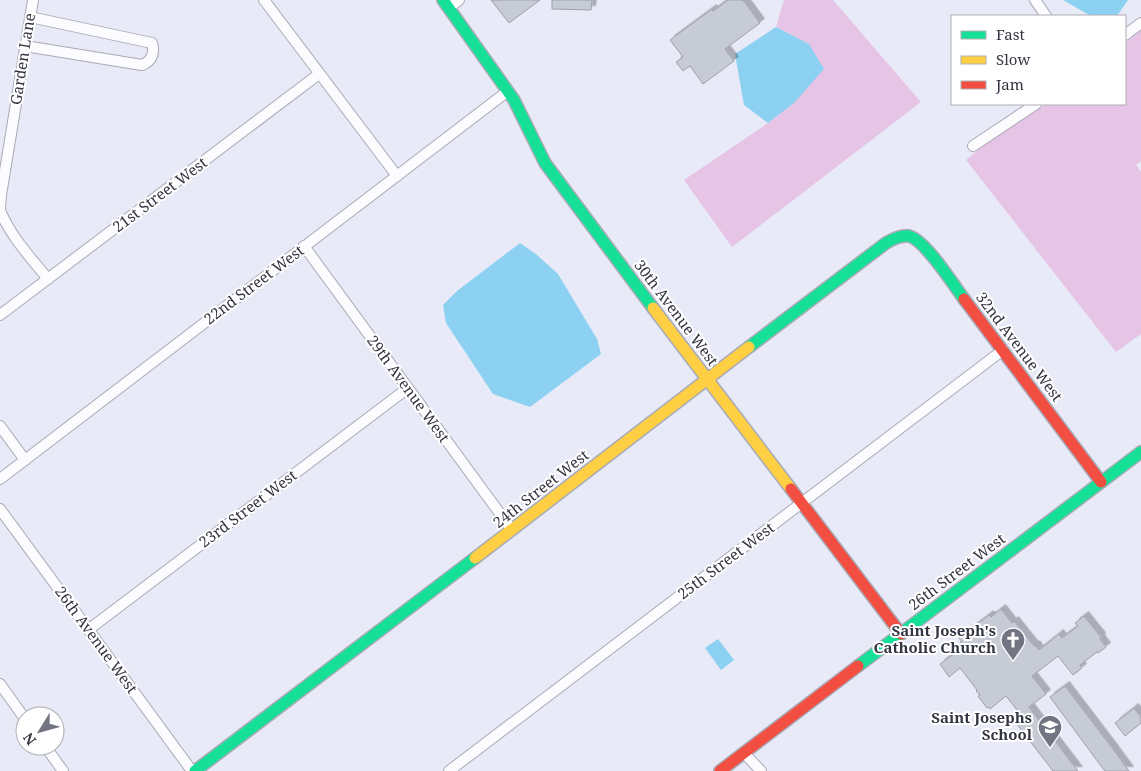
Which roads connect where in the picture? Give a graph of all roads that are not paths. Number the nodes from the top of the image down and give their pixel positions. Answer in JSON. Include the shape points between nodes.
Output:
{"nodes":[{"id":1,"x":33,"y":0,"type":"edge"},
{"id":2,"x":264,"y":0,"type":"edge"},
{"id":3,"x":459,"y":0,"type":"edge"},
{"id":4,"x":1035,"y":0,"type":"edge"},
{"id":5,"x":446,"y":4,"type":"edge"},
{"id":6,"x":1045,"y":15,"type":"edge"},
{"id":7,"x":30,"y":17,"type":"junction"},
{"id":8,"x":1141,"y":22,"type":"edge"},
{"id":9,"x":1126,"y":34,"type":"edge"},
{"id":10,"x":25,"y":46,"type":"junction"},
{"id":11,"x":319,"y":74,"type":"junction"},
{"id":12,"x":508,"y":91,"type":"junction"},
{"id":13,"x":1034,"y":105,"type":"edge"},
{"id":14,"x":973,"y":146,"type":"dead end"},
{"id":15,"x":396,"y":176,"type":"junction"},
{"id":16,"x":0,"y":209,"type":"edge"},
{"id":17,"x":907,"y":235,"type":"joint"},
{"id":18,"x":304,"y":246,"type":"junction"},
{"id":19,"x":48,"y":279,"type":"junction"},
{"id":20,"x":0,"y":315,"type":"edge"},
{"id":21,"x":1003,"y":350,"type":"junction"},
{"id":22,"x":707,"y":379,"type":"junction"},
{"id":23,"x":408,"y":388,"type":"junction"},
{"id":24,"x":0,"y":426,"type":"edge"},
{"id":25,"x":1141,"y":452,"type":"edge"},
{"id":26,"x":25,"y":460,"type":"junction"},
{"id":27,"x":0,"y":479,"type":"edge"},
{"id":28,"x":1101,"y":482,"type":"junction"},
{"id":29,"x":801,"y":503,"type":"junction"},
{"id":30,"x":0,"y":510,"type":"edge"},
{"id":31,"x":512,"y":530,"type":"junction"},
{"id":32,"x":88,"y":630,"type":"junction"},
{"id":33,"x":901,"y":634,"type":"junction"},
{"id":34,"x":0,"y":684,"type":"edge"},
{"id":35,"x":16,"y":706,"type":"edge"},
{"id":36,"x":744,"y":753,"type":"junction"},
{"id":37,"x":52,"y":756,"type":"edge"},
{"id":38,"x":63,"y":771,"type":"edge"},
{"id":39,"x":194,"y":771,"type":"edge"},
{"id":40,"x":449,"y":771,"type":"edge"},
{"id":41,"x":720,"y":771,"type":"edge"},
{"id":42,"x":760,"y":771,"type":"edge"}],
"edges":[{"from":1,"to":7,"type":"street","name":"Garden Lane"},
{"from":2,"to":11,"type":"street"},
{"from":3,"to":5,"type":"street"},
{"from":4,"to":6,"type":"street"},
{"from":5,"to":12,"type":"street","name":"30th Avenue West"},
{"from":7,"to":10,"type":"street","name":"Garden Lane"},
{"from":7,"to":10,"type":"street","via":[[152,43],[154,48],[152,58],[142,65]]},
{"from":8,"to":9,"type":"street"},
{"from":10,"to":16,"type":"street","name":"Garden Lane"},
{"from":11,"to":15,"type":"street"},
{"from":11,"to":19,"type":"street","name":"21st Street West"},
{"from":12,"to":15,"type":"street","name":"22nd Street West"},
{"from":12,"to":22,"type":"street","name":"30th Avenue West","via":[[545,163]]},
{"from":13,"to":14,"type":"street"},
{"from":15,"to":18,"type":"street","name":"22nd Street West"},
{"from":16,"to":19,"type":"street","name":"Garden Lane","via":[[13,234]]},
{"from":17,"to":21,"type":"street","name":"32nd Avenue West","via":[[925,247]]},
{"from":17,"to":22,"type":"street","name":"24th Street West","via":[[886,243]]},
{"from":18,"to":23,"type":"street","name":"29th Avenue West"},
{"from":18,"to":26,"type":"street","name":"22nd Street West"},
{"from":19,"to":20,"type":"street","name":"21st Street West"},
{"from":21,"to":28,"type":"street","name":"32nd Avenue West"},
{"from":21,"to":29,"type":"street","name":"25th Street West"},
{"from":22,"to":29,"type":"street","name":"30th Avenue West"},
{"from":22,"to":31,"type":"street","name":"24th Street West"},
{"from":23,"to":31,"type":"street","name":"29th Avenue West"},
{"from":23,"to":32,"type":"street","name":"23rd Street West"},
{"from":24,"to":26,"type":"street"},
{"from":25,"to":28,"type":"street","name":"26th Street West"},
{"from":26,"to":27,"type":"street","name":"22nd Street West"},
{"from":28,"to":33,"type":"street","name":"26th Street West"},
{"from":29,"to":33,"type":"street","name":"30th Avenue West"},
{"from":29,"to":40,"type":"street","name":"25th Street West"},
{"from":30,"to":32,"type":"street","name":"26th Avenue West"},
{"from":31,"to":39,"type":"street","name":"24th Street West"},
{"from":32,"to":39,"type":"street","name":"26th Avenue West"},
{"from":33,"to":36,"type":"street","name":"26th Street West"},
{"from":34,"to":35,"type":"street"},
{"from":36,"to":41,"type":"street","name":"26th Street West"},
{"from":36,"to":42,"type":"street"},
{"from":37,"to":38,"type":"street"}]}
